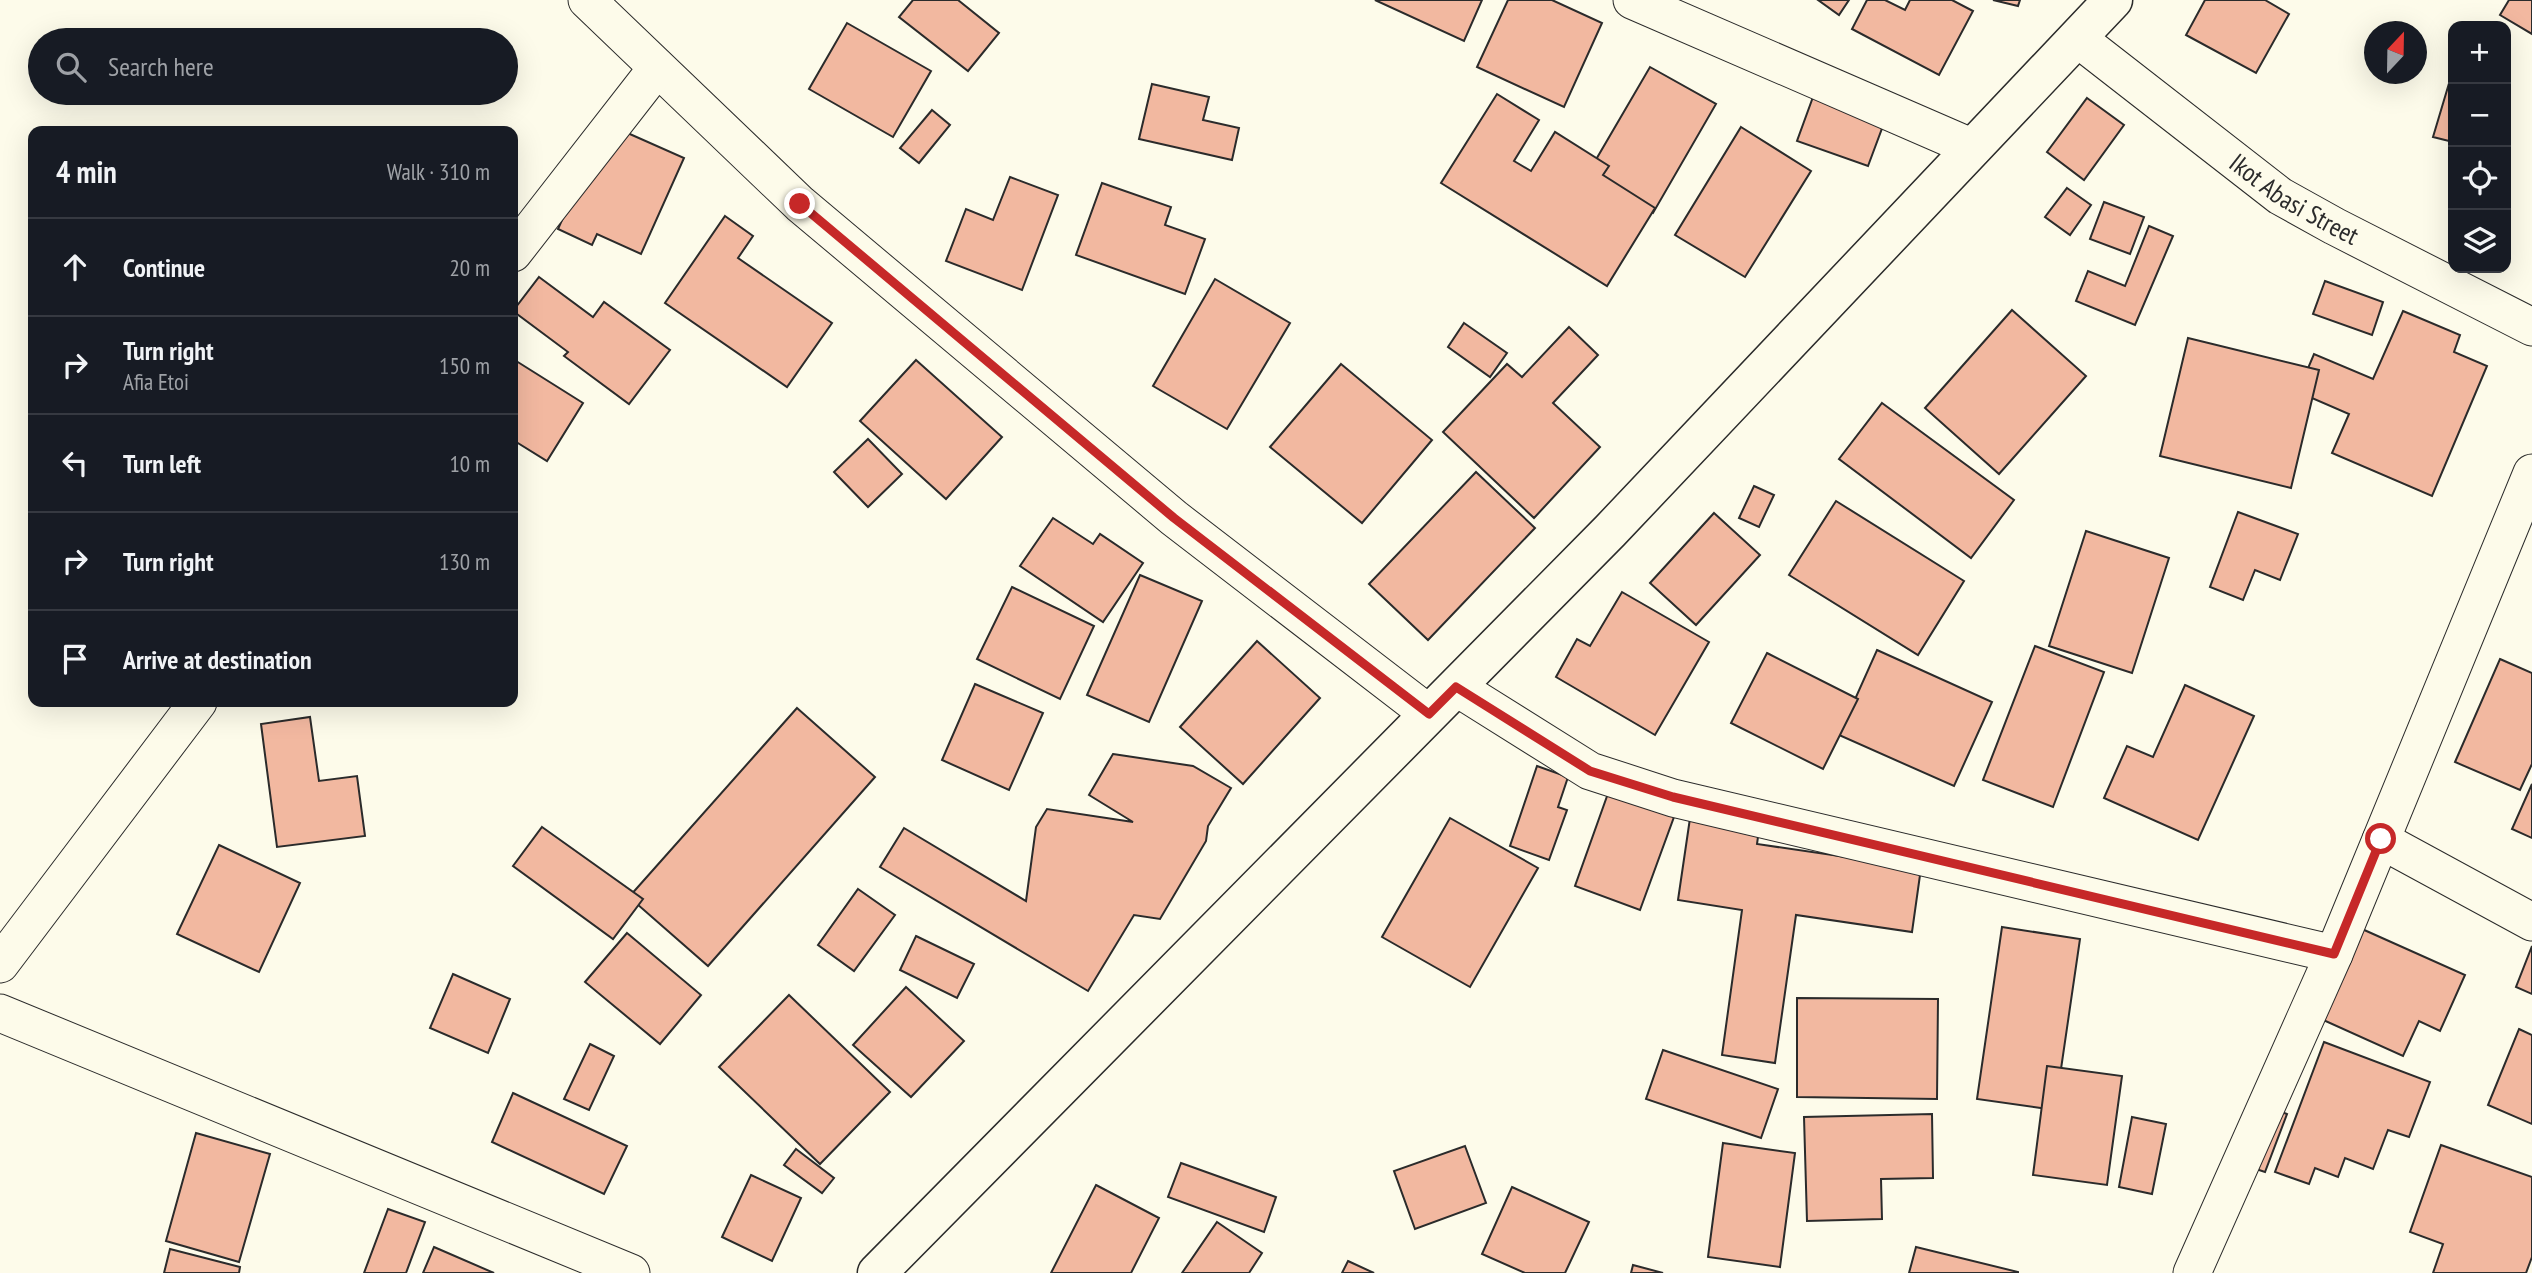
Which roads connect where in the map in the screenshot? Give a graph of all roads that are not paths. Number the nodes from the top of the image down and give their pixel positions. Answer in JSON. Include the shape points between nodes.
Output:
{"nodes":[{"id":1,"x":587,"y":0,"type":"edge"},
{"id":2,"x":1632,"y":0,"type":"edge"},
{"id":3,"x":2113,"y":0,"type":"edge"},
{"id":4,"x":2077,"y":38,"type":"junction"},
{"id":5,"x":657,"y":68,"type":"junction"},
{"id":6,"x":1973,"y":148,"type":"junction"},
{"id":7,"x":518,"y":247,"type":"edge"},
{"id":8,"x":2532,"y":327,"type":"edge"},
{"id":9,"x":2532,"y":473,"type":"edge"},
{"id":10,"x":1456,"y":687,"type":"junction"},
{"id":11,"x":194,"y":707,"type":"edge"},
{"id":12,"x":1429,"y":714,"type":"junction"},
{"id":13,"x":2381,"y":839,"type":"junction"},
{"id":14,"x":2532,"y":922,"type":"edge"},
{"id":15,"x":2334,"y":954,"type":"junction"},
{"id":16,"x":0,"y":964,"type":"edge"},
{"id":17,"x":0,"y":1013,"type":"edge"},
{"id":18,"x":631,"y":1273,"type":"edge"},
{"id":19,"x":877,"y":1273,"type":"edge"},
{"id":20,"x":2192,"y":1273,"type":"edge"}],
"edges":[{"from":1,"to":5,"type":"street"},
{"from":2,"to":6,"type":"street"},
{"from":3,"to":4,"type":"street"},
{"from":4,"to":6,"type":"street"},
{"from":4,"to":8,"type":"street","name":"Ikot Abasi Street","via":[[2280,196]]},
{"from":5,"to":7,"type":"street"},
{"from":5,"to":12,"type":"street","via":[[800,204],[1174,518]]},
{"from":6,"to":10,"type":"street"},
{"from":9,"to":13,"type":"street"},
{"from":10,"to":12,"type":"street"},
{"from":10,"to":15,"type":"street","via":[[1590,771],[1673,797]]},
{"from":11,"to":16,"type":"street"},
{"from":12,"to":19,"type":"street"},
{"from":13,"to":14,"type":"street"},
{"from":13,"to":15,"type":"street"},
{"from":15,"to":20,"type":"street"},
{"from":17,"to":18,"type":"street"}]}
